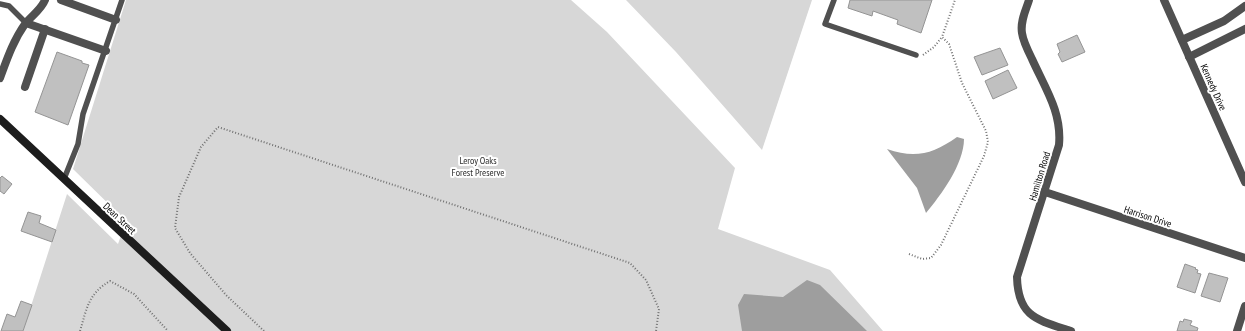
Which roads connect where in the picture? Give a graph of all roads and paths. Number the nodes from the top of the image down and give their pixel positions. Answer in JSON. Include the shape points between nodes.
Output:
{"nodes":[{"id":1,"x":45,"y":0,"type":"edge"},
{"id":2,"x":61,"y":0,"type":"edge"},
{"id":3,"x":122,"y":0,"type":"edge"},
{"id":4,"x":834,"y":0,"type":"edge"},
{"id":5,"x":955,"y":0,"type":"edge"},
{"id":6,"x":1029,"y":0,"type":"edge"},
{"id":7,"x":1164,"y":0,"type":"edge"},
{"id":8,"x":0,"y":4,"type":"edge"},
{"id":9,"x":1245,"y":6,"type":"edge"},
{"id":10,"x":116,"y":20,"type":"junction"},
{"id":11,"x":26,"y":23,"type":"junction"},
{"id":12,"x":45,"y":29,"type":"junction"},
{"id":13,"x":1245,"y":29,"type":"edge"},
{"id":14,"x":942,"y":37,"type":"junction"},
{"id":15,"x":1182,"y":40,"type":"junction"},
{"id":16,"x":106,"y":51,"type":"junction"},
{"id":17,"x":916,"y":55,"type":"joint"},
{"id":18,"x":1189,"y":56,"type":"junction"},
{"id":19,"x":0,"y":78,"type":"edge"},
{"id":20,"x":25,"y":87,"type":"dead end"},
{"id":21,"x":0,"y":119,"type":"edge"},
{"id":22,"x":64,"y":179,"type":"junction"},
{"id":23,"x":1245,"y":182,"type":"edge"},
{"id":24,"x":1045,"y":192,"type":"junction"},
{"id":25,"x":909,"y":254,"type":"dead end"},
{"id":26,"x":1245,"y":258,"type":"edge"},
{"id":27,"x":1245,"y":306,"type":"edge"},
{"id":28,"x":80,"y":331,"type":"edge"},
{"id":29,"x":168,"y":331,"type":"edge"},
{"id":30,"x":227,"y":331,"type":"edge"},
{"id":31,"x":264,"y":331,"type":"edge"},
{"id":32,"x":656,"y":331,"type":"edge"},
{"id":33,"x":1071,"y":331,"type":"edge"},
{"id":34,"x":1237,"y":331,"type":"edge"}],
"edges":[{"from":1,"to":11,"type":"street","via":[[43,6]]},
{"from":2,"to":10,"type":"street"},
{"from":3,"to":10,"type":"lane"},
{"from":4,"to":17,"type":"lane","via":[[825,24]]},
{"from":5,"to":14,"type":"path"},
{"from":6,"to":24,"type":"street","name":"Hamilton Road","via":[[1022,20],[1022,33],[1058,114],[1060,129],[1059,145]]},
{"from":7,"to":15,"type":"street","name":"Kennedy Drive"},
{"from":8,"to":11,"type":"lane","via":[[9,6]]},
{"from":9,"to":15,"type":"street","via":[[1224,21]]},
{"from":10,"to":16,"type":"lane"},
{"from":11,"to":12,"type":"street"},
{"from":11,"to":19,"type":"street","via":[[13,43]]},
{"from":12,"to":16,"type":"street"},
{"from":12,"to":20,"type":"street"},
{"from":13,"to":18,"type":"street"},
{"from":14,"to":17,"type":"path","via":[[925,55]]},
{"from":14,"to":25,"type":"path","via":[[949,44],[962,83],[986,131],[988,142],[984,156],[941,245],[931,258],[922,259]]},
{"from":15,"to":18,"type":"street","name":"Kennedy Drive"},
{"from":16,"to":22,"type":"lane","via":[[83,114],[78,144]]},
{"from":18,"to":23,"type":"street","name":"Kennedy Drive"},
{"from":21,"to":22,"type":"street","name":"Dean Street"},
{"from":22,"to":30,"type":"street","name":"Dean Street"},
{"from":24,"to":26,"type":"street","name":"Harrison Drive"},
{"from":24,"to":33,"type":"street","name":"Hamilton Road","via":[[1017,277],[1017,292],[1023,307],[1040,321]]},
{"from":27,"to":34,"type":"street"},
{"from":28,"to":29,"type":"path","via":[[92,295],[110,282],[134,294]]},
{"from":31,"to":32,"type":"path","via":[[221,289],[190,253],[175,228],[179,197],[201,147],[218,126],[630,263],[646,280],[659,309]]}]}
